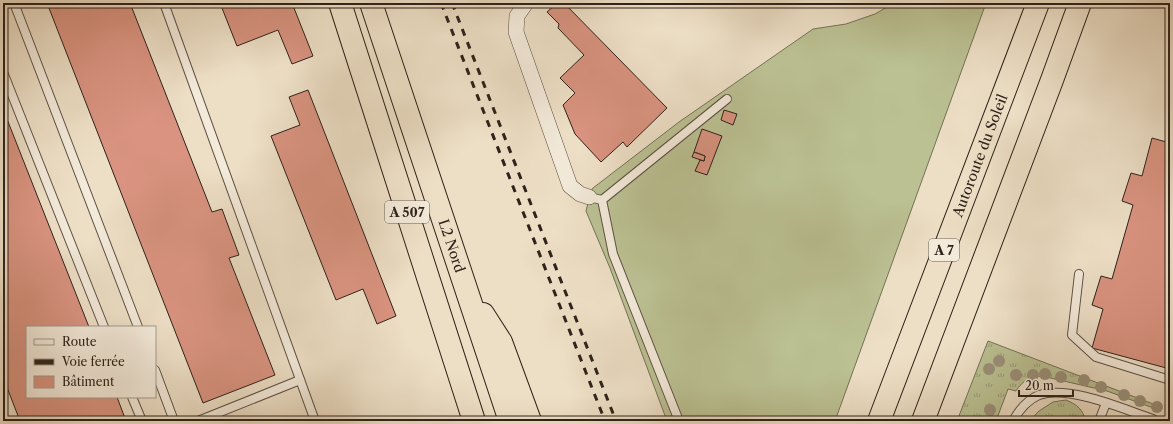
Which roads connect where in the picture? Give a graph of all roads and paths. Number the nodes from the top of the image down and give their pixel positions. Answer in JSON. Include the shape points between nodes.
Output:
{"nodes":[{"id":1,"x":14,"y":3,"type":"edge"},
{"id":2,"x":164,"y":3,"type":"edge"},
{"id":3,"x":340,"y":3,"type":"edge"},
{"id":4,"x":371,"y":3,"type":"edge"},
{"id":5,"x":526,"y":3,"type":"edge"},
{"id":6,"x":1034,"y":3,"type":"edge"},
{"id":7,"x":1038,"y":3,"type":"edge"},
{"id":8,"x":1080,"y":3,"type":"edge"},
{"id":9,"x":1085,"y":3,"type":"edge"},
{"id":10,"x":3,"y":72,"type":"edge"},
{"id":11,"x":1009,"y":80,"type":"junction"},
{"id":12,"x":1052,"y":80,"type":"junction"},
{"id":13,"x":727,"y":99,"type":"dead end"},
{"id":14,"x":596,"y":198,"type":"junction"},
{"id":15,"x":1079,"y":274,"type":"dead end"},
{"id":16,"x":465,"y":286,"type":"junction"},
{"id":17,"x":104,"y":326,"type":"edge"},
{"id":18,"x":138,"y":326,"type":"edge"},
{"id":19,"x":156,"y":373,"type":"edge"},
{"id":20,"x":300,"y":380,"type":"junction"},
{"id":21,"x":1170,"y":380,"type":"edge"},
{"id":22,"x":132,"y":398,"type":"edge"},
{"id":23,"x":1106,"y":403,"type":"junction"},
{"id":24,"x":1153,"y":419,"type":"dead end"},
{"id":25,"x":142,"y":421,"type":"edge"},
{"id":26,"x":174,"y":421,"type":"edge"},
{"id":27,"x":198,"y":421,"type":"edge"},
{"id":28,"x":314,"y":421,"type":"edge"},
{"id":29,"x":474,"y":421,"type":"edge"},
{"id":30,"x":510,"y":421,"type":"edge"},
{"id":31,"x":530,"y":421,"type":"edge"},
{"id":32,"x":679,"y":421,"type":"edge"},
{"id":33,"x":879,"y":421,"type":"edge"},
{"id":34,"x":924,"y":421,"type":"edge"},
{"id":35,"x":1014,"y":421,"type":"edge"},
{"id":36,"x":1099,"y":421,"type":"edge"}],
"edges":[{"from":1,"to":18,"type":"lane"},
{"from":2,"to":20,"type":"lane"},
{"from":3,"to":29,"type":"highway","number":"A 507"},
{"from":4,"to":16,"type":"highway","name":"L2 Nord","number":"A 507"},
{"from":5,"to":14,"type":"street","via":[[517,16],[516,32],[570,186],[580,194]]},
{"from":6,"to":11,"type":"highway"},
{"from":7,"to":11,"type":"highway","name":"Autoroute du Soleil","number":"A 7"},
{"from":8,"to":12,"type":"highway"},
{"from":9,"to":12,"type":"highway"},
{"from":10,"to":17,"type":"lane"},
{"from":11,"to":33,"type":"highway","name":"Autoroute du Soleil","number":"A 7"},
{"from":12,"to":34,"type":"highway"},
{"from":13,"to":14,"type":"lane"},
{"from":14,"to":32,"type":"lane","via":[[613,254]]},
{"from":15,"to":21,"type":"lane","via":[[1072,335],[1096,357]]},
{"from":16,"to":30,"type":"highway","name":"L2 Nord","number":"A 507"},
{"from":16,"to":31,"type":"highway","via":[[501,342]]},
{"from":19,"to":26,"type":"lane"},
{"from":20,"to":27,"type":"lane"},
{"from":20,"to":28,"type":"lane"},
{"from":22,"to":25,"type":"lane"},
{"from":23,"to":24,"type":"lane"},
{"from":23,"to":35,"type":"lane","via":[[1063,392],[1049,393],[1027,403]]},
{"from":23,"to":36,"type":"lane"}]}
